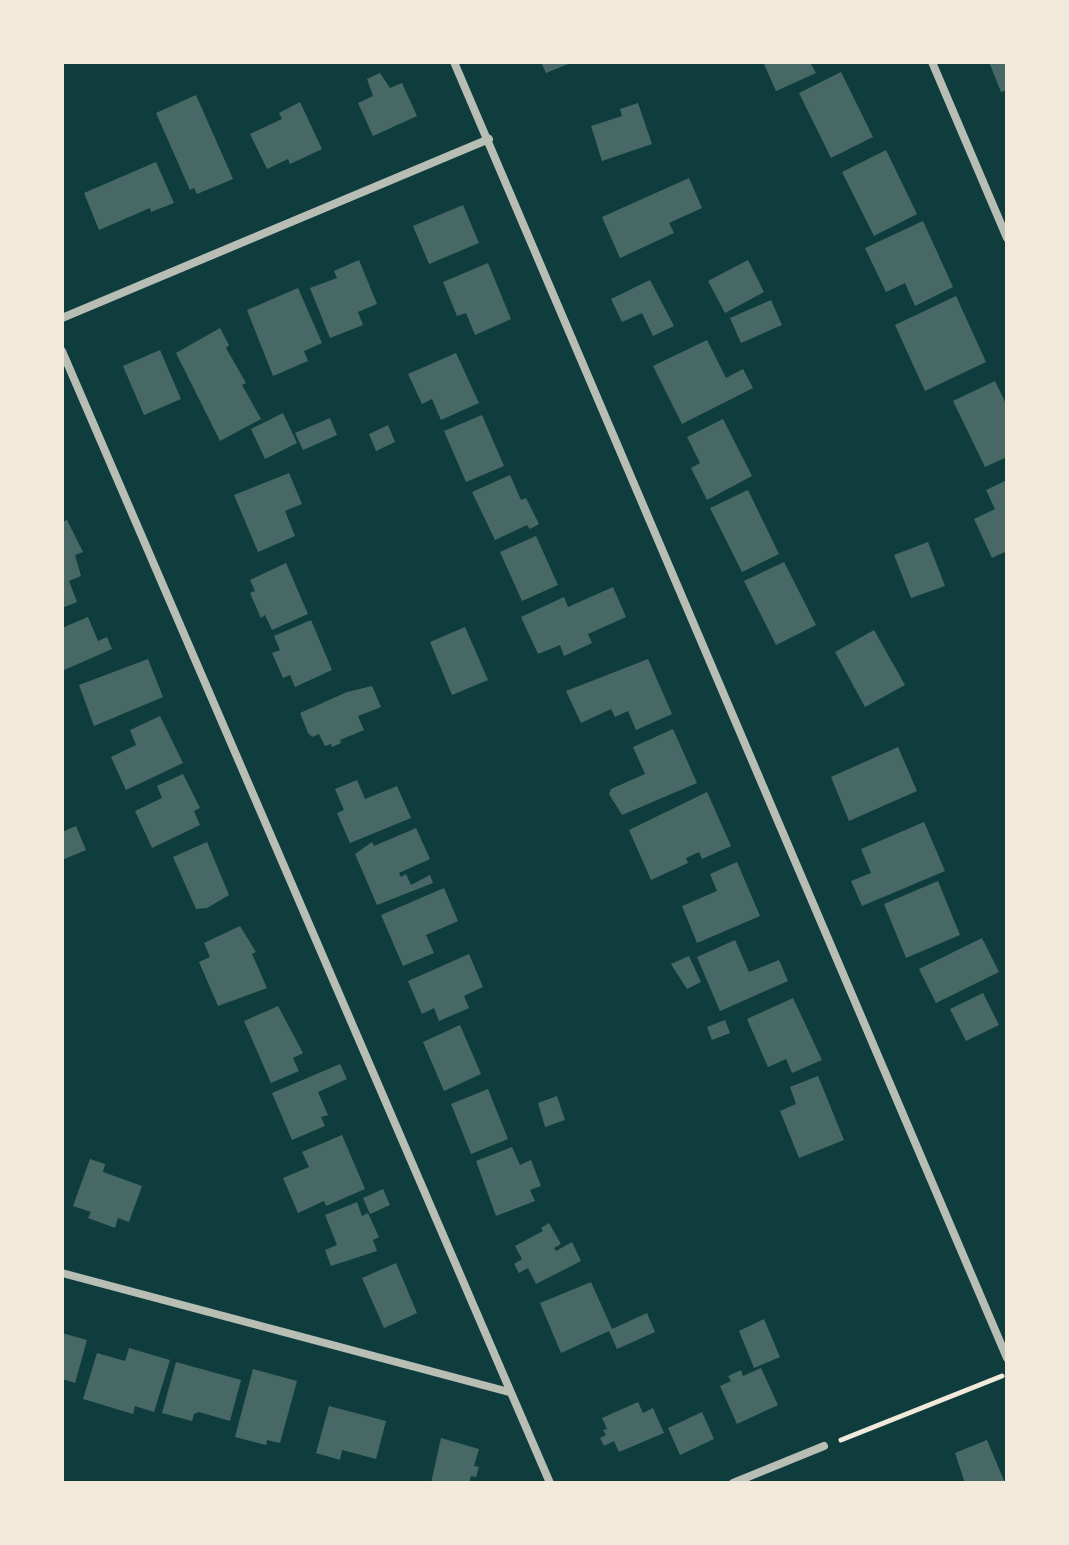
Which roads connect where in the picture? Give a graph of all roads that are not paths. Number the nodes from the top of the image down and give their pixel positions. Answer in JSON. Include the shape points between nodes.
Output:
{"nodes":[{"id":1,"x":454,"y":62,"type":"edge"},
{"id":2,"x":932,"y":62,"type":"edge"},
{"id":3,"x":489,"y":139,"type":"junction"},
{"id":4,"x":1007,"y":238,"type":"edge"},
{"id":5,"x":62,"y":318,"type":"edge"},
{"id":6,"x":62,"y":351,"type":"edge"},
{"id":7,"x":62,"y":1273,"type":"edge"},
{"id":8,"x":1007,"y":1358,"type":"edge"},
{"id":9,"x":509,"y":1392,"type":"junction"},
{"id":10,"x":824,"y":1446,"type":"road end"},
{"id":11,"x":550,"y":1483,"type":"edge"},
{"id":12,"x":733,"y":1483,"type":"edge"}],
"edges":[{"from":1,"to":3,"type":"street"},
{"from":2,"to":4,"type":"street"},
{"from":3,"to":5,"type":"street"},
{"from":3,"to":8,"type":"street"},
{"from":6,"to":9,"type":"street"},
{"from":7,"to":9,"type":"street"},
{"from":9,"to":11,"type":"street"},
{"from":10,"to":12,"type":"street"}]}
